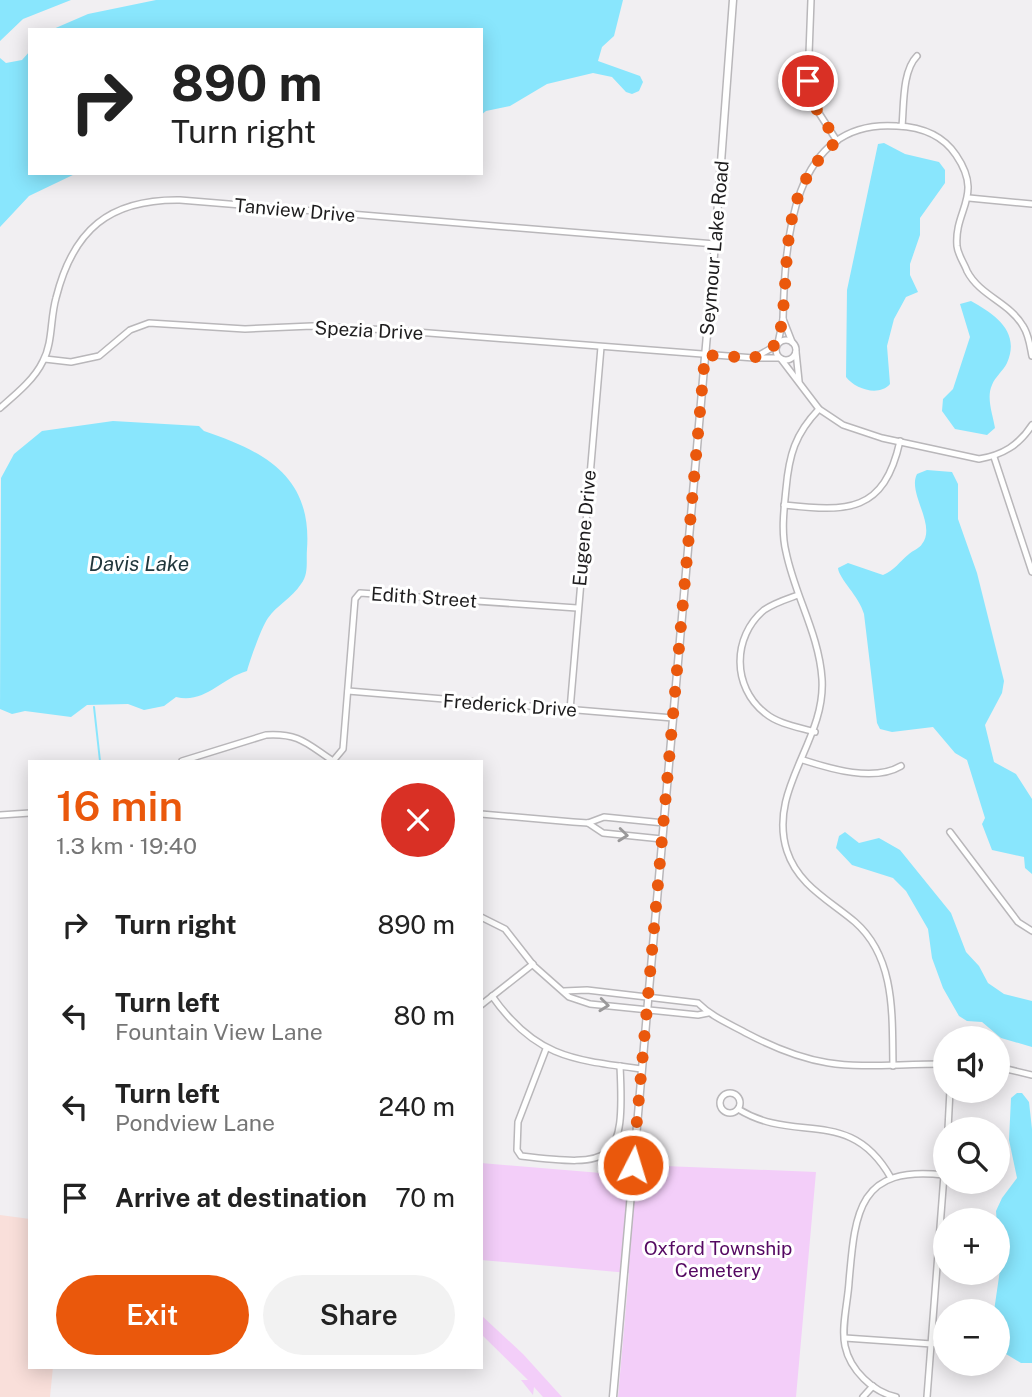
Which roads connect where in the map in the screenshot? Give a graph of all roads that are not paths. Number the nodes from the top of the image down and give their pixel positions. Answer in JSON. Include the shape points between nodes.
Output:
{"nodes":[{"id":1,"x":733,"y":0,"type":"edge"},
{"id":2,"x":811,"y":0,"type":"edge"},
{"id":3,"x":917,"y":56,"type":"dead end"},
{"id":4,"x":902,"y":126,"type":"junction"},
{"id":5,"x":837,"y":141,"type":"junction"},
{"id":6,"x":969,"y":198,"type":"junction"},
{"id":7,"x":1032,"y":204,"type":"edge"},
{"id":8,"x":715,"y":244,"type":"junction"},
{"id":9,"x":783,"y":319,"type":"junction"},
{"id":10,"x":1029,"y":332,"type":"edge"},
{"id":11,"x":792,"y":342,"type":"junction"},
{"id":12,"x":777,"y":344,"type":"junction"},
{"id":13,"x":601,"y":347,"type":"junction"},
{"id":14,"x":796,"y":351,"type":"junction"},
{"id":15,"x":705,"y":355,"type":"junction"},
{"id":16,"x":1032,"y":356,"type":"edge"},
{"id":17,"x":754,"y":358,"type":"junction"},
{"id":18,"x":45,"y":359,"type":"junction"},
{"id":19,"x":780,"y":359,"type":"junction"},
{"id":20,"x":799,"y":381,"type":"junction"},
{"id":21,"x":0,"y":408,"type":"edge"},
{"id":22,"x":820,"y":409,"type":"junction"},
{"id":23,"x":1032,"y":425,"type":"edge"},
{"id":24,"x":900,"y":441,"type":"junction"},
{"id":25,"x":994,"y":457,"type":"junction"},
{"id":26,"x":784,"y":505,"type":"junction"},
{"id":27,"x":1032,"y":572,"type":"edge"},
{"id":28,"x":799,"y":595,"type":"junction"},
{"id":29,"x":578,"y":608,"type":"junction"},
{"id":30,"x":348,"y":691,"type":"junction"},
{"id":31,"x":570,"y":710,"type":"junction"},
{"id":32,"x":673,"y":718,"type":"junction"},
{"id":33,"x":815,"y":732,"type":"junction"},
{"id":34,"x":186,"y":760,"type":"edge"},
{"id":35,"x":332,"y":760,"type":"edge"},
{"id":36,"x":334,"y":760,"type":"edge"},
{"id":37,"x":803,"y":760,"type":"junction"},
{"id":38,"x":901,"y":766,"type":"dead end"},
{"id":39,"x":28,"y":813,"type":"edge"},
{"id":40,"x":483,"y":814,"type":"edge"},
{"id":41,"x":0,"y":815,"type":"edge"},
{"id":42,"x":588,"y":822,"type":"junction"},
{"id":43,"x":664,"y":823,"type":"junction"},
{"id":44,"x":950,"y":832,"type":"dead end"},
{"id":45,"x":662,"y":839,"type":"junction"},
{"id":46,"x":483,"y":918,"type":"edge"},
{"id":47,"x":1032,"y":931,"type":"edge"},
{"id":48,"x":533,"y":964,"type":"junction"},
{"id":49,"x":564,"y":991,"type":"junction"},
{"id":50,"x":492,"y":996,"type":"junction"},
{"id":51,"x":648,"y":999,"type":"junction"},
{"id":52,"x":483,"y":1003,"type":"edge"},
{"id":53,"x":647,"y":1010,"type":"junction"},
{"id":54,"x":708,"y":1013,"type":"junction"},
{"id":55,"x":546,"y":1049,"type":"junction"},
{"id":56,"x":933,"y":1064,"type":"edge"},
{"id":57,"x":620,"y":1066,"type":"junction"},
{"id":58,"x":893,"y":1066,"type":"junction"},
{"id":59,"x":642,"y":1069,"type":"junction"},
{"id":60,"x":1010,"y":1070,"type":"edge"},
{"id":61,"x":1032,"y":1075,"type":"edge"},
{"id":62,"x":738,"y":1110,"type":"dead end"},
{"id":63,"x":933,"y":1174,"type":"edge"},
{"id":64,"x":891,"y":1178,"type":"junction"},
{"id":65,"x":943,"y":1194,"type":"edge"},
{"id":66,"x":845,"y":1338,"type":"junction"},
{"id":67,"x":932,"y":1344,"type":"junction"},
{"id":68,"x":873,"y":1386,"type":"junction"},
{"id":69,"x":613,"y":1397,"type":"edge"},
{"id":70,"x":863,"y":1397,"type":"edge"},
{"id":71,"x":896,"y":1397,"type":"edge"},
{"id":72,"x":927,"y":1397,"type":"edge"}],
"edges":[{"from":1,"to":8,"type":"street","name":"Seymour Lake Road"},
{"from":2,"to":5,"type":"street","via":[[808,81],[817,110]]},
{"from":3,"to":4,"type":"street","via":[[906,83]]},
{"from":4,"to":5,"type":"street","via":[[868,128]]},
{"from":4,"to":6,"type":"street","via":[[926,130],[944,141],[967,174]]},
{"from":5,"to":9,"type":"street","via":[[812,166],[795,200]]},
{"from":6,"to":7,"type":"street"},
{"from":6,"to":10,"type":"street","via":[[958,233],[961,258],[980,290],[1009,309]]},
{"from":8,"to":15,"type":"street","name":"Seymour Lake Road"},
{"from":8,"to":18,"type":"street","name":"Tanview Drive","via":[[156,199],[125,205],[106,215],[82,238],[55,299]]},
{"from":9,"to":11,"type":"street"},
{"from":9,"to":12,"type":"street"},
{"from":10,"to":16,"type":"street"},
{"from":11,"to":12,"type":"street"},
{"from":11,"to":14,"type":"street"},
{"from":12,"to":17,"type":"street"},
{"from":12,"to":19,"type":"street"},
{"from":13,"to":15,"type":"street","name":"Spezia Drive"},
{"from":13,"to":18,"type":"street","name":"Spezia Drive","via":[[390,330],[149,323],[130,330],[99,356],[71,362]]},
{"from":13,"to":29,"type":"street","name":"Eugene Drive"},
{"from":14,"to":19,"type":"street","via":[[792,358]]},
{"from":14,"to":20,"type":"street"},
{"from":15,"to":17,"type":"street","name":"Spezia Drive"},
{"from":15,"to":32,"type":"street","name":"Seymour Lake Road"},
{"from":17,"to":19,"type":"street","name":"Spezia Drive"},
{"from":18,"to":21,"type":"street"},
{"from":19,"to":20,"type":"street"},
{"from":20,"to":22,"type":"street"},
{"from":22,"to":24,"type":"street","via":[[853,429]]},
{"from":22,"to":26,"type":"street","via":[[792,446]]},
{"from":23,"to":25,"type":"street","via":[[1017,444]]},
{"from":24,"to":25,"type":"street","via":[[964,458]]},
{"from":24,"to":26,"type":"street","via":[[891,473],[867,500],[838,510]]},
{"from":25,"to":27,"type":"street"},
{"from":26,"to":28,"type":"street","via":[[785,549]]},
{"from":28,"to":33,"type":"street","via":[[821,666]]},
{"from":28,"to":33,"type":"street","via":[[771,606],[754,621],[745,635],[739,667],[744,687],[763,712]]},
{"from":29,"to":30,"type":"street","name":"Edith Street","via":[[360,593],[355,600]]},
{"from":29,"to":31,"type":"street","name":"Eugene Drive"},
{"from":30,"to":31,"type":"street","name":"Frederick Drive"},
{"from":30,"to":36,"type":"street","name":"Edith Street","via":[[342,749]]},
{"from":31,"to":32,"type":"street","name":"Frederick Drive"},
{"from":32,"to":43,"type":"street","name":"Seymour Lake Road"},
{"from":33,"to":37,"type":"street"},
{"from":34,"to":35,"type":"street","via":[[278,734],[306,740]]},
{"from":37,"to":38,"type":"street","via":[[833,769],[879,773]]},
{"from":37,"to":58,"type":"street","via":[[784,807],[787,852],[804,881],[856,924],[878,954],[890,994]]},
{"from":39,"to":41,"type":"street"},
{"from":40,"to":42,"type":"street"},
{"from":42,"to":43,"type":"street","via":[[604,817]]},
{"from":42,"to":45,"type":"street","one_way":true,"via":[[603,833]]},
{"from":43,"to":45,"type":"street","name":"Seymour Lake Road"},
{"from":44,"to":47,"type":"street","via":[[1018,922]]},
{"from":45,"to":51,"type":"street","name":"Seymour Lake Road"},
{"from":46,"to":48,"type":"street","via":[[505,929]]},
{"from":48,"to":49,"type":"street"},
{"from":48,"to":50,"type":"street"},
{"from":49,"to":51,"type":"street"},
{"from":49,"to":53,"type":"street","one_way":true,"via":[[569,998],[590,1004]]},
{"from":50,"to":52,"type":"street"},
{"from":50,"to":55,"type":"street","via":[[524,1034]]},
{"from":51,"to":53,"type":"street","name":"Seymour Lake Road"},
{"from":51,"to":54,"type":"street","via":[[698,1003]]},
{"from":53,"to":54,"type":"street"},
{"from":53,"to":59,"type":"street","name":"Seymour Lake Road"},
{"from":54,"to":58,"type":"street","via":[[800,1058],[836,1066]]},
{"from":55,"to":57,"type":"street"},
{"from":55,"to":57,"type":"street","via":[[518,1122],[520,1154],[574,1162],[595,1160],[607,1152],[616,1142],[621,1119]]},
{"from":56,"to":58,"type":"street"},
{"from":57,"to":59,"type":"street"},
{"from":59,"to":69,"type":"street","name":"Seymour Lake Road"},
{"from":60,"to":61,"type":"street"},
{"from":62,"to":64,"type":"street","via":[[771,1123],[857,1139],[872,1149]]},
{"from":63,"to":64,"type":"street","via":[[912,1172]]},
{"from":64,"to":66,"type":"street","via":[[864,1200],[855,1222]]},
{"from":65,"to":67,"type":"street"},
{"from":66,"to":67,"type":"street"},
{"from":66,"to":68,"type":"street","via":[[855,1367]]},
{"from":67,"to":72,"type":"street"},
{"from":68,"to":70,"type":"street"},
{"from":68,"to":71,"type":"street"}]}
